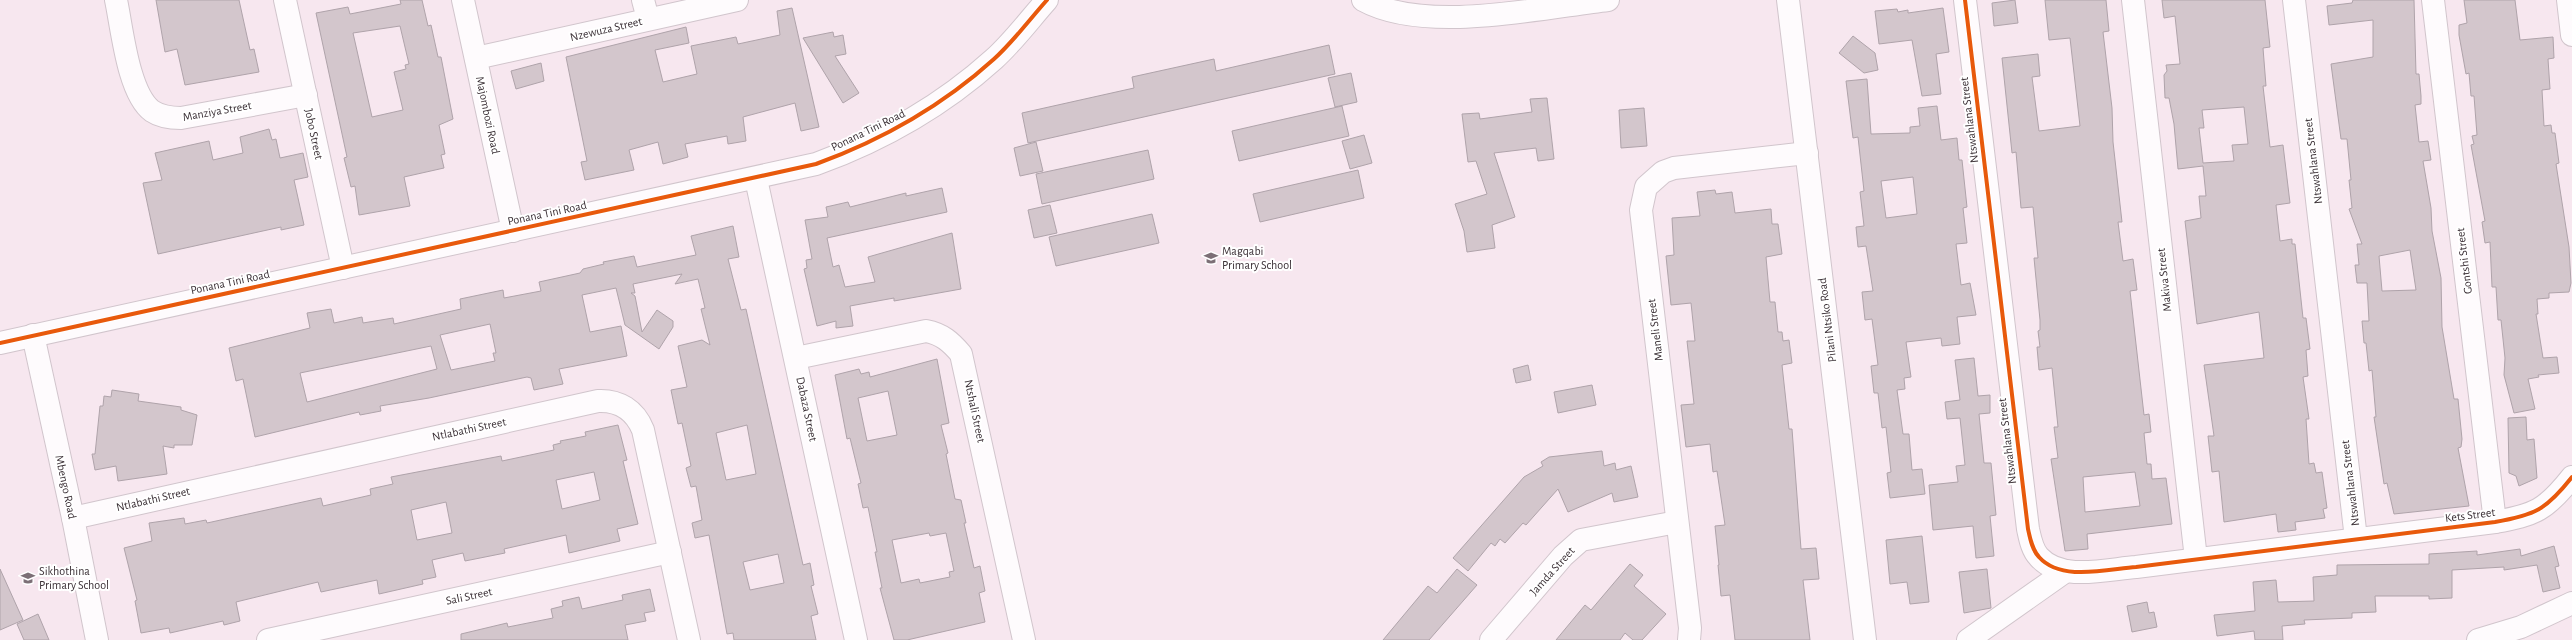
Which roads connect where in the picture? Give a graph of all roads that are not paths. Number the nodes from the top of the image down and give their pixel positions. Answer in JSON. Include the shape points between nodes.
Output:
{"nodes":[{"id":1,"x":116,"y":0,"type":"edge"},
{"id":2,"x":285,"y":0,"type":"edge"},
{"id":3,"x":463,"y":0,"type":"edge"},
{"id":4,"x":737,"y":0,"type":"edge"},
{"id":5,"x":1047,"y":0,"type":"edge"},
{"id":6,"x":1363,"y":0,"type":"edge"},
{"id":7,"x":1608,"y":0,"type":"edge"},
{"id":8,"x":1788,"y":0,"type":"edge"},
{"id":9,"x":1965,"y":0,"type":"edge"},
{"id":10,"x":2133,"y":0,"type":"edge"},
{"id":11,"x":2294,"y":0,"type":"edge"},
{"id":12,"x":2433,"y":0,"type":"edge"},
{"id":13,"x":2568,"y":0,"type":"edge"},
{"id":14,"x":1529,"y":5,"type":"edge"},
{"id":15,"x":646,"y":10,"type":"edge"},
{"id":16,"x":2572,"y":34,"type":"edge"},
{"id":17,"x":476,"y":58,"type":"junction"},
{"id":18,"x":306,"y":95,"type":"junction"},
{"id":19,"x":1807,"y":153,"type":"junction"},
{"id":20,"x":756,"y":179,"type":"junction"},
{"id":21,"x":513,"y":231,"type":"junction"},
{"id":22,"x":343,"y":268,"type":"junction"},
{"id":23,"x":33,"y":335,"type":"junction"},
{"id":24,"x":0,"y":343,"type":"edge"},
{"id":25,"x":796,"y":358,"type":"junction"},
{"id":26,"x":2572,"y":477,"type":"edge"},
{"id":27,"x":73,"y":518,"type":"junction"},
{"id":28,"x":1677,"y":522,"type":"junction"},
{"id":29,"x":2495,"y":522,"type":"junction"},
{"id":30,"x":2356,"y":539,"type":"junction"},
{"id":31,"x":670,"y":552,"type":"junction"},
{"id":32,"x":2196,"y":559,"type":"junction"},
{"id":33,"x":2066,"y":570,"type":"junction"},
{"id":34,"x":2572,"y":603,"type":"edge"},
{"id":35,"x":97,"y":640,"type":"edge"},
{"id":36,"x":268,"y":640,"type":"edge"},
{"id":37,"x":689,"y":640,"type":"edge"},
{"id":38,"x":856,"y":640,"type":"edge"},
{"id":39,"x":1024,"y":640,"type":"edge"},
{"id":40,"x":1491,"y":640,"type":"edge"},
{"id":41,"x":1689,"y":640,"type":"edge"},
{"id":42,"x":1865,"y":640,"type":"edge"},
{"id":43,"x":1968,"y":640,"type":"edge"},
{"id":44,"x":2478,"y":640,"type":"edge"}],
"edges":[{"from":1,"to":18,"type":"street","name":"Manziya Street","via":[[138,93],[150,110],[162,116],[181,118]]},
{"from":2,"to":18,"type":"street","name":"Jobo Street"},
{"from":3,"to":17,"type":"street","name":"Majombozi Road"},
{"from":4,"to":15,"type":"street","name":"Nzewuza Street"},
{"from":5,"to":20,"type":"street","name":"Ponana Tini Road","via":[[995,58],[949,96],[905,125],[856,150],[816,164]]},
{"from":6,"to":14,"type":"street","via":[[1406,14],[1445,18]]},
{"from":7,"to":14,"type":"street"},
{"from":8,"to":19,"type":"street","name":"Pilani Ntsiko Road"},
{"from":9,"to":33,"type":"street","name":"Ntswahlana Street","via":[[2028,529],[2038,556],[2046,564]]},
{"from":10,"to":32,"type":"street","name":"Makiva Street"},
{"from":11,"to":30,"type":"street","name":"Ntswahlana Street"},
{"from":12,"to":29,"type":"street","name":"Gontshi Street"},
{"from":13,"to":16,"type":"street"},
{"from":15,"to":17,"type":"street","name":"Nzewuza Street"},
{"from":17,"to":21,"type":"street","name":"Majombozi Road"},
{"from":18,"to":22,"type":"street","name":"Jobo Street"},
{"from":19,"to":28,"type":"street","name":"Maneli Street","via":[[1674,168],[1654,179],[1646,187],[1641,210]]},
{"from":19,"to":42,"type":"street","name":"Pilani Ntsiko Road"},
{"from":20,"to":21,"type":"street","name":"Ponana Tini Road"},
{"from":20,"to":25,"type":"street","name":"Dabaza Street"},
{"from":21,"to":22,"type":"street","name":"Ponana Tini Road"},
{"from":22,"to":23,"type":"street","name":"Ponana Tini Road"},
{"from":23,"to":24,"type":"street","name":"Ponana Tini Road"},
{"from":23,"to":27,"type":"street","name":"Mbengo Road"},
{"from":25,"to":38,"type":"street","name":"Dabaza Street"},
{"from":25,"to":39,"type":"street","name":"Ntshali Street","via":[[926,331],[946,338],[961,354]]},
{"from":26,"to":29,"type":"street","name":"Kets Street","via":[[2555,498],[2538,511]]},
{"from":27,"to":31,"type":"street","name":"Ntlabathi Street","via":[[136,502],[607,400],[626,408],[640,421]]},
{"from":27,"to":35,"type":"street","name":"Mbengo Road"},
{"from":28,"to":40,"type":"street","name":"Jamda Street","via":[[1581,540],[1563,556]]},
{"from":28,"to":41,"type":"street","name":"Maneli Street","via":[[1690,628]]},
{"from":29,"to":30,"type":"street","name":"Kets Street"},
{"from":30,"to":32,"type":"street","name":"Ntswahlana Street"},
{"from":31,"to":36,"type":"street","name":"Sali Street"},
{"from":31,"to":37,"type":"street","name":"Ntlabathi Street"},
{"from":32,"to":33,"type":"street","name":"Ntswahlana Street","via":[[2128,568]]},
{"from":33,"to":43,"type":"street"},
{"from":34,"to":44,"type":"street","via":[[2521,627]]}]}
